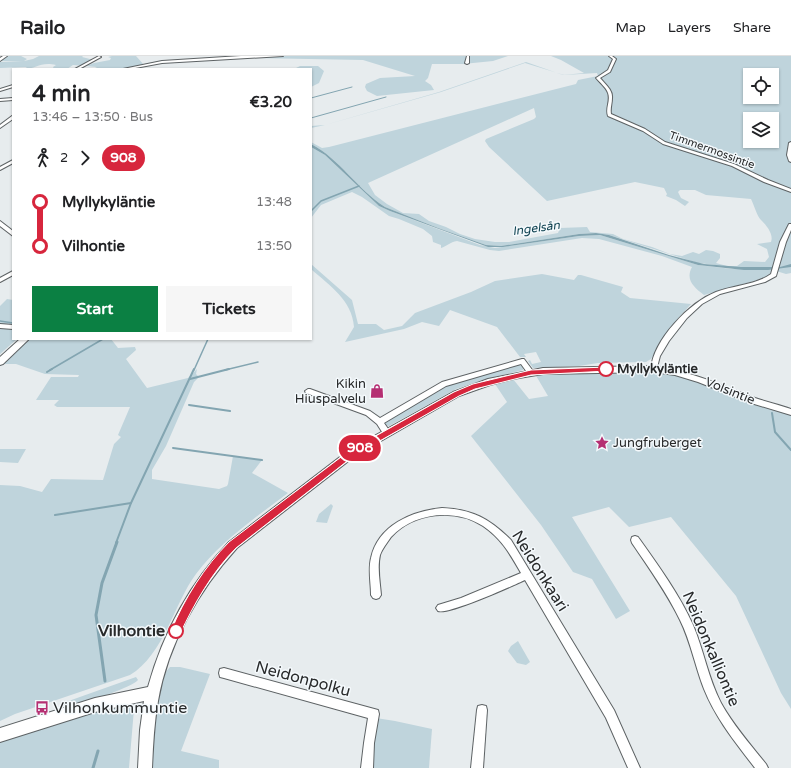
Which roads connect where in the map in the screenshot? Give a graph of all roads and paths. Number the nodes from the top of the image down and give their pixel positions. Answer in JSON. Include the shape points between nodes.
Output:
{"nodes":[{"id":1,"x":253,"y":56,"type":"edge"},
{"id":2,"x":282,"y":56,"type":"edge"},
{"id":3,"x":468,"y":56,"type":"edge"},
{"id":4,"x":610,"y":56,"type":"edge"},
{"id":5,"x":100,"y":57,"type":"dead end"},
{"id":6,"x":467,"y":63,"type":"dead end"},
{"id":7,"x":80,"y":68,"type":"edge"},
{"id":8,"x":131,"y":68,"type":"edge"},
{"id":9,"x":12,"y":86,"type":"edge"},
{"id":10,"x":0,"y":90,"type":"edge"},
{"id":11,"x":12,"y":99,"type":"edge"},
{"id":12,"x":0,"y":100,"type":"edge"},
{"id":13,"x":12,"y":117,"type":"edge"},
{"id":14,"x":12,"y":117,"type":"edge"},
{"id":15,"x":0,"y":123,"type":"edge"},
{"id":16,"x":0,"y":127,"type":"edge"},
{"id":17,"x":791,"y":143,"type":"edge"},
{"id":18,"x":791,"y":161,"type":"edge"},
{"id":19,"x":12,"y":162,"type":"edge"},
{"id":20,"x":0,"y":169,"type":"edge"},
{"id":21,"x":791,"y":190,"type":"edge"},
{"id":22,"x":0,"y":224,"type":"edge"},
{"id":23,"x":791,"y":225,"type":"edge"},
{"id":24,"x":12,"y":233,"type":"edge"},
{"id":25,"x":12,"y":274,"type":"edge"},
{"id":26,"x":0,"y":280,"type":"edge"},
{"id":27,"x":0,"y":326,"type":"edge"},
{"id":28,"x":12,"y":327,"type":"edge"},
{"id":29,"x":25,"y":340,"type":"edge"},
{"id":30,"x":0,"y":362,"type":"edge"},
{"id":31,"x":654,"y":369,"type":"junction"},
{"id":32,"x":531,"y":373,"type":"junction"},
{"id":33,"x":308,"y":391,"type":"dead end"},
{"id":34,"x":791,"y":412,"type":"edge"},
{"id":35,"x":380,"y":422,"type":"junction"},
{"id":36,"x":387,"y":433,"type":"junction"},
{"id":37,"x":635,"y":540,"type":"dead end"},
{"id":38,"x":527,"y":575,"type":"junction"},
{"id":39,"x":376,"y":595,"type":"dead end"},
{"id":40,"x":441,"y":608,"type":"dead end"},
{"id":41,"x":224,"y":673,"type":"dead end"},
{"id":42,"x":153,"y":693,"type":"junction"},
{"id":43,"x":482,"y":710,"type":"dead end"},
{"id":44,"x":0,"y":735,"type":"edge"},
{"id":45,"x":145,"y":768,"type":"edge"},
{"id":46,"x":367,"y":768,"type":"edge"},
{"id":47,"x":478,"y":768,"type":"edge"},
{"id":48,"x":634,"y":768,"type":"edge"},
{"id":49,"x":762,"y":768,"type":"edge"}],
"edges":[{"from":1,"to":2,"type":"street"},
{"from":1,"to":8,"type":"street","via":[[162,62]]},
{"from":3,"to":6,"type":"street"},
{"from":4,"to":21,"type":"street","name":"Timmermossintie","via":[[615,59],[611,70],[598,78],[610,93],[611,99],[607,109],[609,115],[634,124],[664,142],[733,165]]},
{"from":5,"to":7,"type":"street"},
{"from":9,"to":10,"type":"street"},
{"from":11,"to":12,"type":"street"},
{"from":13,"to":15,"type":"street"},
{"from":14,"to":16,"type":"street"},
{"from":17,"to":18,"type":"street"},
{"from":19,"to":20,"type":"street"},
{"from":22,"to":24,"type":"street"},
{"from":23,"to":31,"type":"street","via":[[783,242],[774,275],[716,293],[700,302],[683,317],[667,338],[654,362]]},
{"from":25,"to":26,"type":"street"},
{"from":27,"to":28,"type":"street"},
{"from":29,"to":30,"type":"street"},
{"from":31,"to":32,"type":"street","name":"Volsintie"},
{"from":31,"to":34,"type":"street","name":"Volsintie","via":[[676,372]]},
{"from":32,"to":35,"type":"street","via":[[522,362],[458,379],[444,384]]},
{"from":32,"to":36,"type":"street","name":"Volsintie","via":[[488,382],[456,394]]},
{"from":33,"to":35,"type":"street","via":[[360,410]]},
{"from":35,"to":36,"type":"street"},
{"from":36,"to":42,"type":"street","name":"Volsintie","via":[[340,460],[220,558],[186,609],[160,668]]},
{"from":37,"to":49,"type":"street","name":"Neidonkalliontie","via":[[678,605],[713,698],[737,736]]},
{"from":38,"to":39,"type":"street","name":"Neidonkaari","via":[[508,543],[486,523],[468,514],[450,511],[431,512],[404,521],[388,534],[376,556]]},
{"from":38,"to":40,"type":"street"},
{"from":38,"to":48,"type":"street","name":"Neidonkaari","via":[[610,714]]},
{"from":41,"to":46,"type":"street","name":"Neidonpolku","via":[[374,714]]},
{"from":42,"to":44,"type":"street","via":[[99,704]]},
{"from":42,"to":45,"type":"street","via":[[148,720]]},
{"from":43,"to":47,"type":"street"}]}
